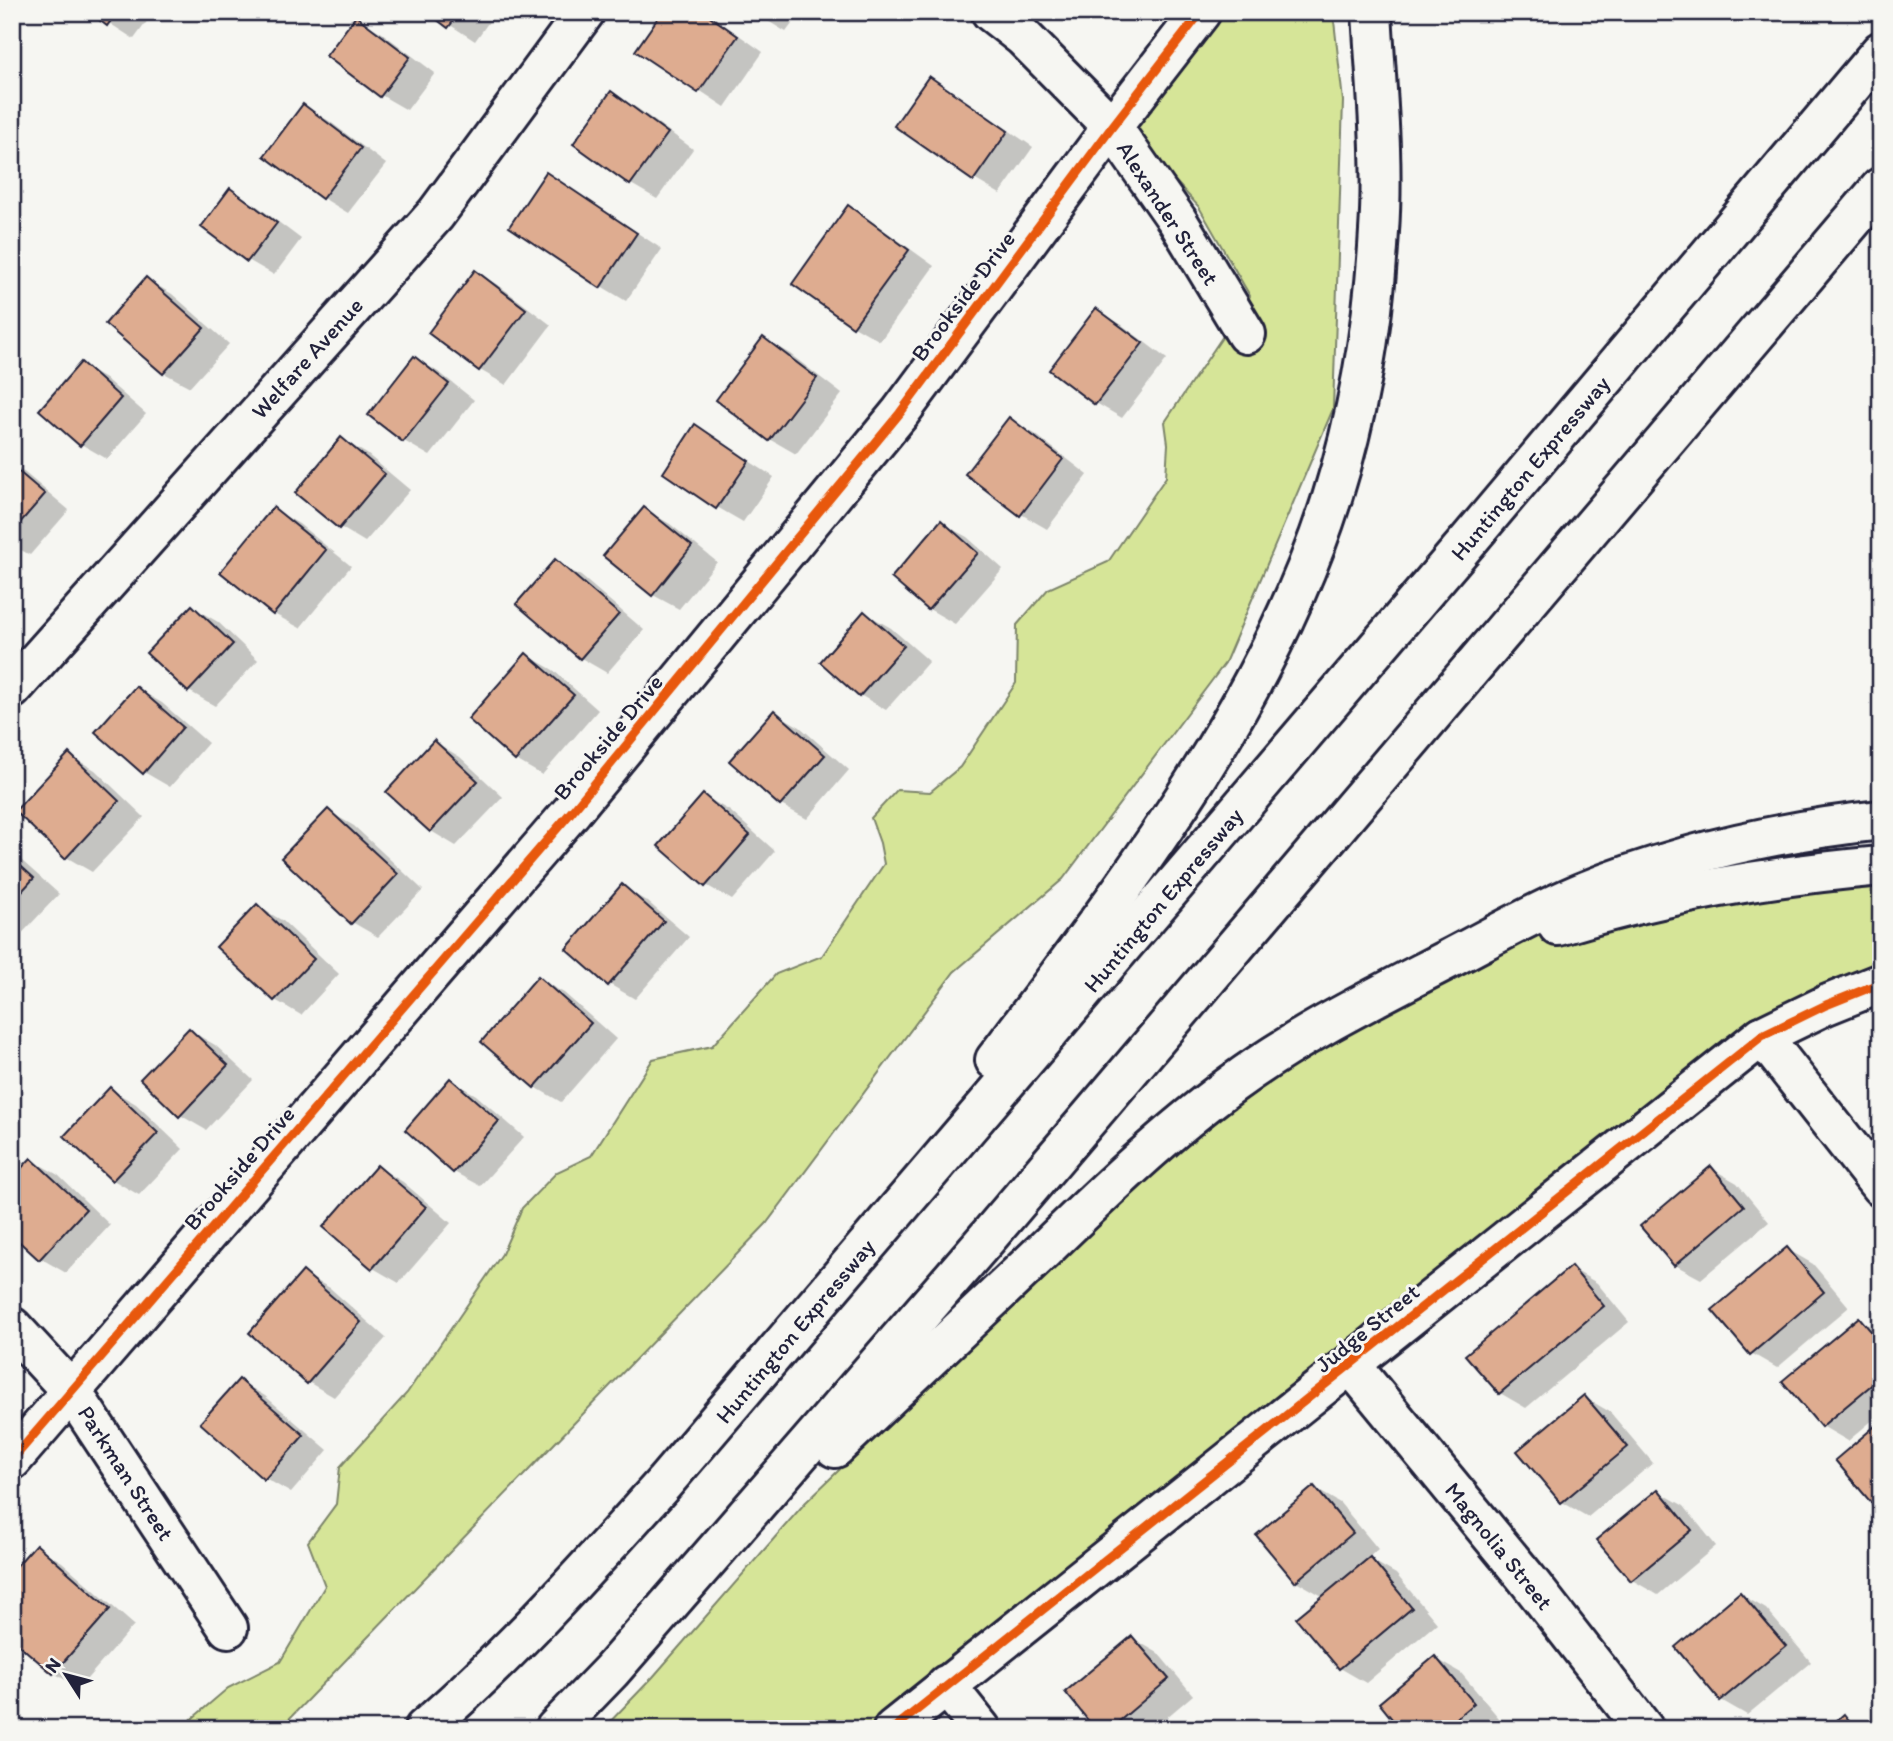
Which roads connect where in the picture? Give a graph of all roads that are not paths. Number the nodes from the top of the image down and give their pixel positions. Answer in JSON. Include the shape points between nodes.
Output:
{"nodes":[{"id":1,"x":585,"y":12,"type":"edge"},
{"id":2,"x":991,"y":12,"type":"edge"},
{"id":3,"x":1201,"y":12,"type":"edge"},
{"id":4,"x":1353,"y":12,"type":"edge"},
{"id":5,"x":1372,"y":12,"type":"edge"},
{"id":6,"x":1881,"y":51,"type":"edge"},
{"id":7,"x":1112,"y":127,"type":"junction"},
{"id":8,"x":1381,"y":160,"type":"junction"},
{"id":9,"x":1881,"y":187,"type":"edge"},
{"id":10,"x":1246,"y":334,"type":"dead end"},
{"id":11,"x":12,"y":689,"type":"edge"},
{"id":12,"x":1881,"y":820,"type":"edge"},
{"id":13,"x":1881,"y":866,"type":"edge"},
{"id":14,"x":1449,"y":959,"type":"junction"},
{"id":15,"x":1881,"y":983,"type":"edge"},
{"id":16,"x":1762,"y":1037,"type":"junction"},
{"id":17,"x":1881,"y":1187,"type":"edge"},
{"id":18,"x":12,"y":1327,"type":"edge"},
{"id":19,"x":773,"y":1356,"type":"junction"},
{"id":20,"x":1351,"y":1365,"type":"junction"},
{"id":21,"x":72,"y":1392,"type":"junction"},
{"id":22,"x":12,"y":1460,"type":"edge"},
{"id":23,"x":665,"y":1609,"type":"junction"},
{"id":24,"x":228,"y":1628,"type":"dead end"},
{"id":25,"x":946,"y":1685,"type":"junction"},
{"id":26,"x":424,"y":1729,"type":"edge"},
{"id":27,"x":555,"y":1729,"type":"edge"},
{"id":28,"x":893,"y":1729,"type":"edge"},
{"id":29,"x":981,"y":1729,"type":"edge"},
{"id":30,"x":1644,"y":1729,"type":"edge"}],
"edges":[{"from":1,"to":11,"type":"main road","name":"Welfare Avenue","via":[[436,214]]},
{"from":2,"to":7,"type":"main road","name":"Alexander Street","via":[[1023,37]]},
{"from":3,"to":7,"type":"main road","name":"Brookside Drive"},
{"from":4,"to":8,"type":"main road"},
{"from":5,"to":8,"type":"main road"},
{"from":6,"to":19,"type":"main road","name":"Huntington Expressway"},
{"from":7,"to":10,"type":"main road","name":"Alexander Street","via":[[1177,220]]},
{"from":7,"to":21,"type":"main road","name":"Brookside Drive","via":[[847,477],[573,810]]},
{"from":8,"to":19,"type":"main road","via":[[1373,301],[1352,421],[1332,498],[1279,628],[1209,759],[1157,839]]},
{"from":9,"to":23,"type":"main road","via":[[987,1238]]},
{"from":12,"to":14,"type":"main road","via":[[1770,835],[1644,869],[1569,898]]},
{"from":13,"to":14,"type":"main road","via":[[1713,887],[1585,918]]},
{"from":14,"to":23,"type":"main road","via":[[1302,1037],[1232,1084],[1169,1135]]},
{"from":15,"to":16,"type":"main road","name":"Judge Street"},
{"from":16,"to":17,"type":"main road"},
{"from":16,"to":20,"type":"main road","name":"Judge Street"},
{"from":18,"to":21,"type":"main road","name":"Parkman Street"},
{"from":19,"to":26,"type":"main road","name":"Huntington Expressway","via":[[551,1608]]},
{"from":20,"to":25,"type":"main road","name":"Judge Street"},
{"from":20,"to":30,"type":"main road","name":"Magnolia Street"},
{"from":21,"to":22,"type":"main road","name":"Brookside Drive"},
{"from":21,"to":24,"type":"main road","name":"Parkman Street"},
{"from":23,"to":27,"type":"main road"},
{"from":25,"to":28,"type":"main road","name":"Judge Street"},
{"from":25,"to":29,"type":"main road"}]}
